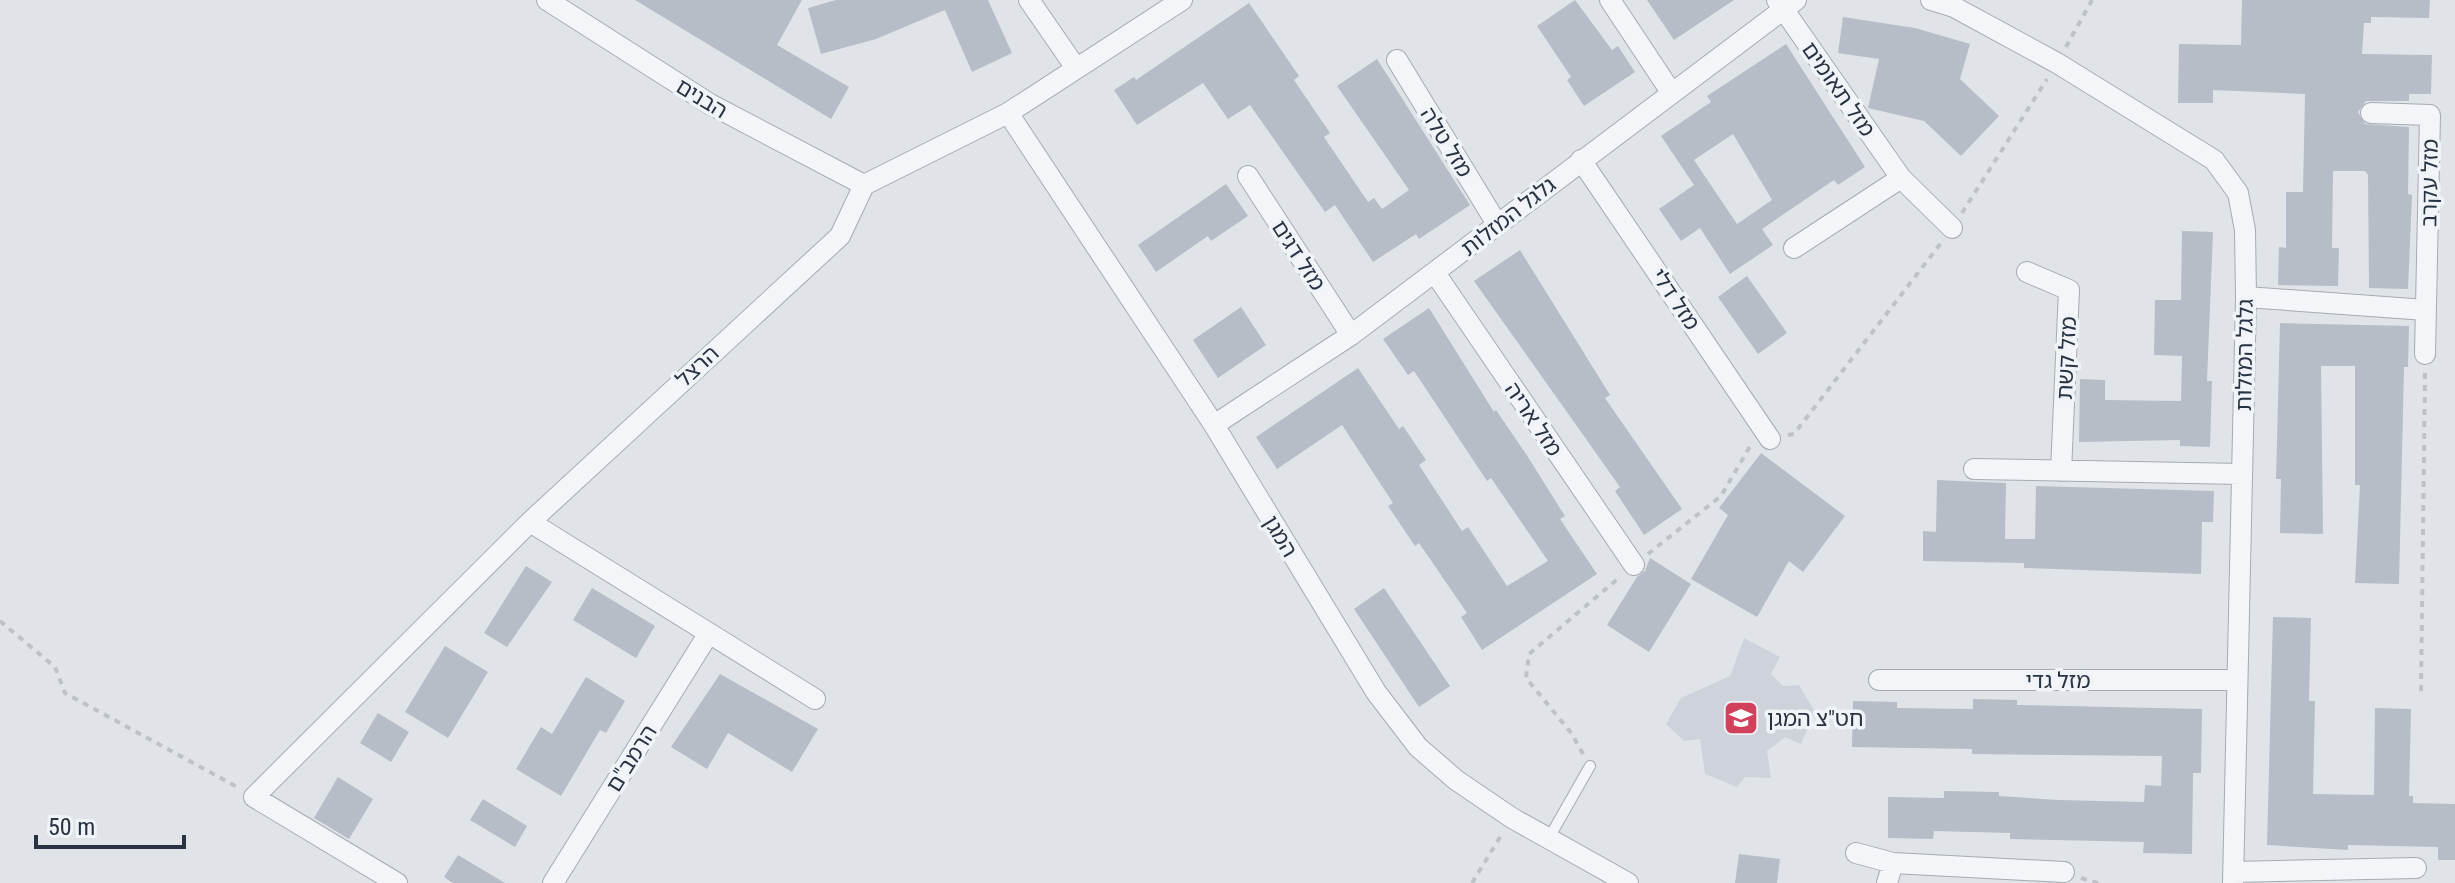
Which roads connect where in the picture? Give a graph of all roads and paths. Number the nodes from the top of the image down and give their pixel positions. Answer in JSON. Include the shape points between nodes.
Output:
{"nodes":[{"id":1,"x":547,"y":0,"type":"edge"},
{"id":2,"x":1029,"y":0,"type":"edge"},
{"id":3,"x":1182,"y":0,"type":"edge"},
{"id":4,"x":1610,"y":0,"type":"edge"},
{"id":5,"x":1931,"y":0,"type":"edge"},
{"id":6,"x":2092,"y":0,"type":"edge"},
{"id":7,"x":1785,"y":3,"type":"edge"},
{"id":8,"x":1397,"y":60,"type":"dead end"},
{"id":9,"x":2057,"y":63,"type":"junction"},
{"id":10,"x":1076,"y":68,"type":"junction"},
{"id":11,"x":1671,"y":92,"type":"junction"},
{"id":12,"x":1008,"y":113,"type":"junction"},
{"id":13,"x":2371,"y":113,"type":"dead end"},
{"id":14,"x":1581,"y":160,"type":"junction"},
{"id":15,"x":1248,"y":176,"type":"dead end"},
{"id":16,"x":1901,"y":178,"type":"junction"},
{"id":17,"x":864,"y":185,"type":"junction"},
{"id":18,"x":1497,"y":224,"type":"junction"},
{"id":19,"x":1952,"y":228,"type":"dead end"},
{"id":20,"x":1794,"y":248,"type":"dead end"},
{"id":21,"x":2027,"y":272,"type":"dead end"},
{"id":22,"x":1435,"y":273,"type":"junction"},
{"id":23,"x":2246,"y":297,"type":"junction"},
{"id":24,"x":2426,"y":310,"type":"junction"},
{"id":25,"x":1351,"y":335,"type":"junction"},
{"id":26,"x":2425,"y":354,"type":"joint"},
{"id":27,"x":1214,"y":425,"type":"junction"},
{"id":28,"x":1770,"y":439,"type":"dead end"},
{"id":29,"x":1974,"y":469,"type":"dead end"},
{"id":30,"x":2061,"y":471,"type":"junction"},
{"id":31,"x":2242,"y":474,"type":"junction"},
{"id":32,"x":530,"y":522,"type":"junction"},
{"id":33,"x":1634,"y":565,"type":"dead end"},
{"id":34,"x":0,"y":621,"type":"edge"},
{"id":35,"x":709,"y":633,"type":"junction"},
{"id":36,"x":1879,"y":680,"type":"dead end"},
{"id":37,"x":2237,"y":680,"type":"junction"},
{"id":38,"x":2421,"y":691,"type":"dead end"},
{"id":39,"x":815,"y":699,"type":"dead end"},
{"id":40,"x":1590,"y":766,"type":"dead end"},
{"id":41,"x":254,"y":797,"type":"junction"},
{"id":42,"x":1512,"y":818,"type":"junction"},
{"id":43,"x":1549,"y":838,"type":"junction"},
{"id":44,"x":1856,"y":853,"type":"dead end"},
{"id":45,"x":1893,"y":863,"type":"junction"},
{"id":46,"x":2416,"y":868,"type":"dead end"},
{"id":47,"x":2064,"y":872,"type":"dead end"},
{"id":48,"x":2234,"y":878,"type":"edge"},
{"id":49,"x":397,"y":883,"type":"edge"},
{"id":50,"x":553,"y":883,"type":"edge"},
{"id":51,"x":1472,"y":883,"type":"edge"},
{"id":52,"x":1628,"y":883,"type":"edge"},
{"id":53,"x":1887,"y":883,"type":"edge"}],
"edges":[{"from":1,"to":17,"type":"street","name":"הבנים","via":[[710,104]]},
{"from":2,"to":10,"type":"street"},
{"from":3,"to":10,"type":"street"},
{"from":4,"to":11,"type":"street"},
{"from":5,"to":9,"type":"street","name":"גלגל המזלות","via":[[1954,7]]},
{"from":6,"to":9,"type":"path"},
{"from":7,"to":11,"type":"street","name":"גלגל המזלות"},
{"from":7,"to":16,"type":"street","name":"מזל תאומים"},
{"from":8,"to":18,"type":"street","name":"מזל טלה"},
{"from":9,"to":23,"type":"street","name":"גלגל המזלות","via":[[2214,160],[2238,193],[2245,230]]},
{"from":10,"to":12,"type":"street"},
{"from":11,"to":14,"type":"street","name":"גלגל המזלות"},
{"from":12,"to":17,"type":"street"},
{"from":12,"to":27,"type":"street","name":"המגן"},
{"from":13,"to":24,"type":"street","name":"מזל עקרב","via":[[2430,115]]},
{"from":14,"to":18,"type":"street","name":"גלגל המזלות"},
{"from":14,"to":28,"type":"street","name":"מזל דלי"},
{"from":15,"to":25,"type":"street","name":"מזל דגים"},
{"from":16,"to":19,"type":"street","name":"מזל תאומים"},
{"from":16,"to":20,"type":"street"},
{"from":17,"to":32,"type":"street","name":"הרצל","via":[[840,236]]},
{"from":18,"to":22,"type":"street","name":"גלגל המזלות"},
{"from":21,"to":30,"type":"street","name":"מזל קשת","via":[[2069,290]]},
{"from":22,"to":25,"type":"street","name":"גלגל המזלות"},
{"from":22,"to":33,"type":"street","name":"מזל אריה"},
{"from":23,"to":24,"type":"street"},
{"from":23,"to":31,"type":"street","name":"גלגל המזלות"},
{"from":24,"to":26,"type":"street","name":"מזל עקרב"},
{"from":25,"to":27,"type":"street","name":"גלגל המזלות"},
{"from":26,"to":38,"type":"path"},
{"from":27,"to":42,"type":"street","name":"המגן","via":[[1376,692],[1418,747]]},
{"from":29,"to":30,"type":"street"},
{"from":30,"to":31,"type":"street"},
{"from":31,"to":37,"type":"street","name":"גלגל המזלות"},
{"from":32,"to":35,"type":"street"},
{"from":32,"to":41,"type":"street","name":"הרצל"},
{"from":34,"to":41,"type":"path","via":[[55,667],[65,693]]},
{"from":35,"to":39,"type":"street"},
{"from":35,"to":50,"type":"street","name":"הרמב\"ם"},
{"from":36,"to":37,"type":"street","name":"מזל גדי"},
{"from":37,"to":48,"type":"street","name":"גלגל המזלות"},
{"from":40,"to":43,"type":"lane"},
{"from":41,"to":49,"type":"street"},
{"from":42,"to":43,"type":"street","name":"המגן"},
{"from":42,"to":51,"type":"path"},
{"from":43,"to":52,"type":"street","name":"המגן"},
{"from":44,"to":45,"type":"street"},
{"from":45,"to":47,"type":"street"},
{"from":45,"to":53,"type":"street"},
{"from":46,"to":48,"type":"street"}]}
